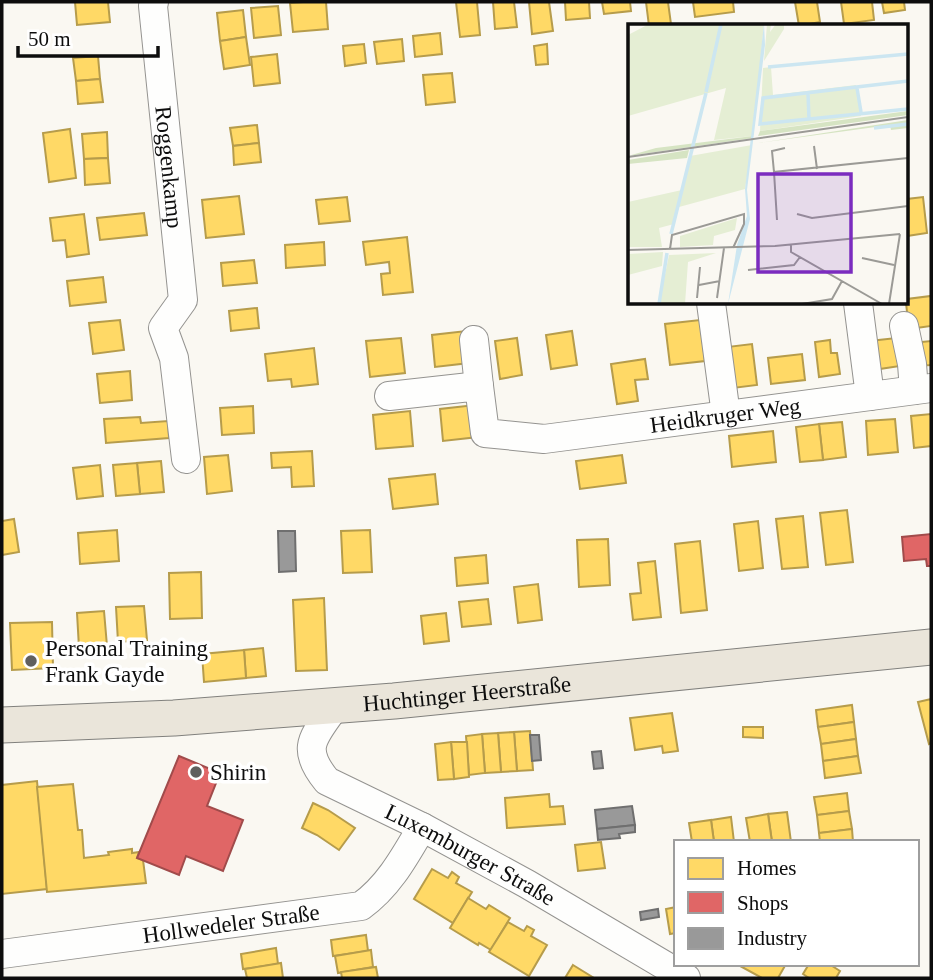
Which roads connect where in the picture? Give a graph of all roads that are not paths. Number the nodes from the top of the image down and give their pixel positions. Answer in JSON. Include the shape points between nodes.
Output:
{"nodes":[{"id":1,"x":155,"y":2,"type":"edge"},
{"id":2,"x":711,"y":304,"type":"edge"},
{"id":3,"x":858,"y":304,"type":"edge"},
{"id":4,"x":904,"y":326,"type":"dead end"},
{"id":5,"x":474,"y":340,"type":"dead end"},
{"id":6,"x":479,"y":386,"type":"junction"},
{"id":7,"x":923,"y":389,"type":"edge"},
{"id":8,"x":389,"y":396,"type":"dead end"},
{"id":9,"x":870,"y":396,"type":"junction"},
{"id":10,"x":726,"y":415,"type":"junction"},
{"id":11,"x":186,"y":459,"type":"dead end"},
{"id":12,"x":931,"y":647,"type":"edge"},
{"id":13,"x":336,"y":705,"type":"junction"},
{"id":14,"x":2,"y":725,"type":"edge"},
{"id":15,"x":422,"y":827,"type":"junction"},
{"id":16,"x":2,"y":954,"type":"edge"},
{"id":17,"x":686,"y":978,"type":"edge"}],
"edges":[{"from":1,"to":11,"type":"street","name":"Roggenkamp","via":[[183,300],[163,328],[174,358]]},
{"from":2,"to":10,"type":"street"},
{"from":3,"to":9,"type":"street"},
{"from":4,"to":7,"type":"street"},
{"from":5,"to":6,"type":"street"},
{"from":6,"to":8,"type":"street"},
{"from":6,"to":10,"type":"street","name":"Heidkruger Weg","via":[[485,433],[544,439]]},
{"from":7,"to":9,"type":"street","name":"Heidkruger Weg"},
{"from":9,"to":10,"type":"street","name":"Heidkruger Weg"},
{"from":12,"to":13,"type":"main road","name":"Huchtinger Heerstraße"},
{"from":13,"to":14,"type":"main road","name":"Huchtinger Heerstraße"},
{"from":13,"to":15,"type":"street","name":"Luxemburger Straße","via":[[311,747],[317,769],[327,781]]},
{"from":15,"to":16,"type":"street","name":"Hollwedeler Straße","via":[[393,874],[361,906]]},
{"from":15,"to":17,"type":"street","name":"Luxemburger Straße"}]}
